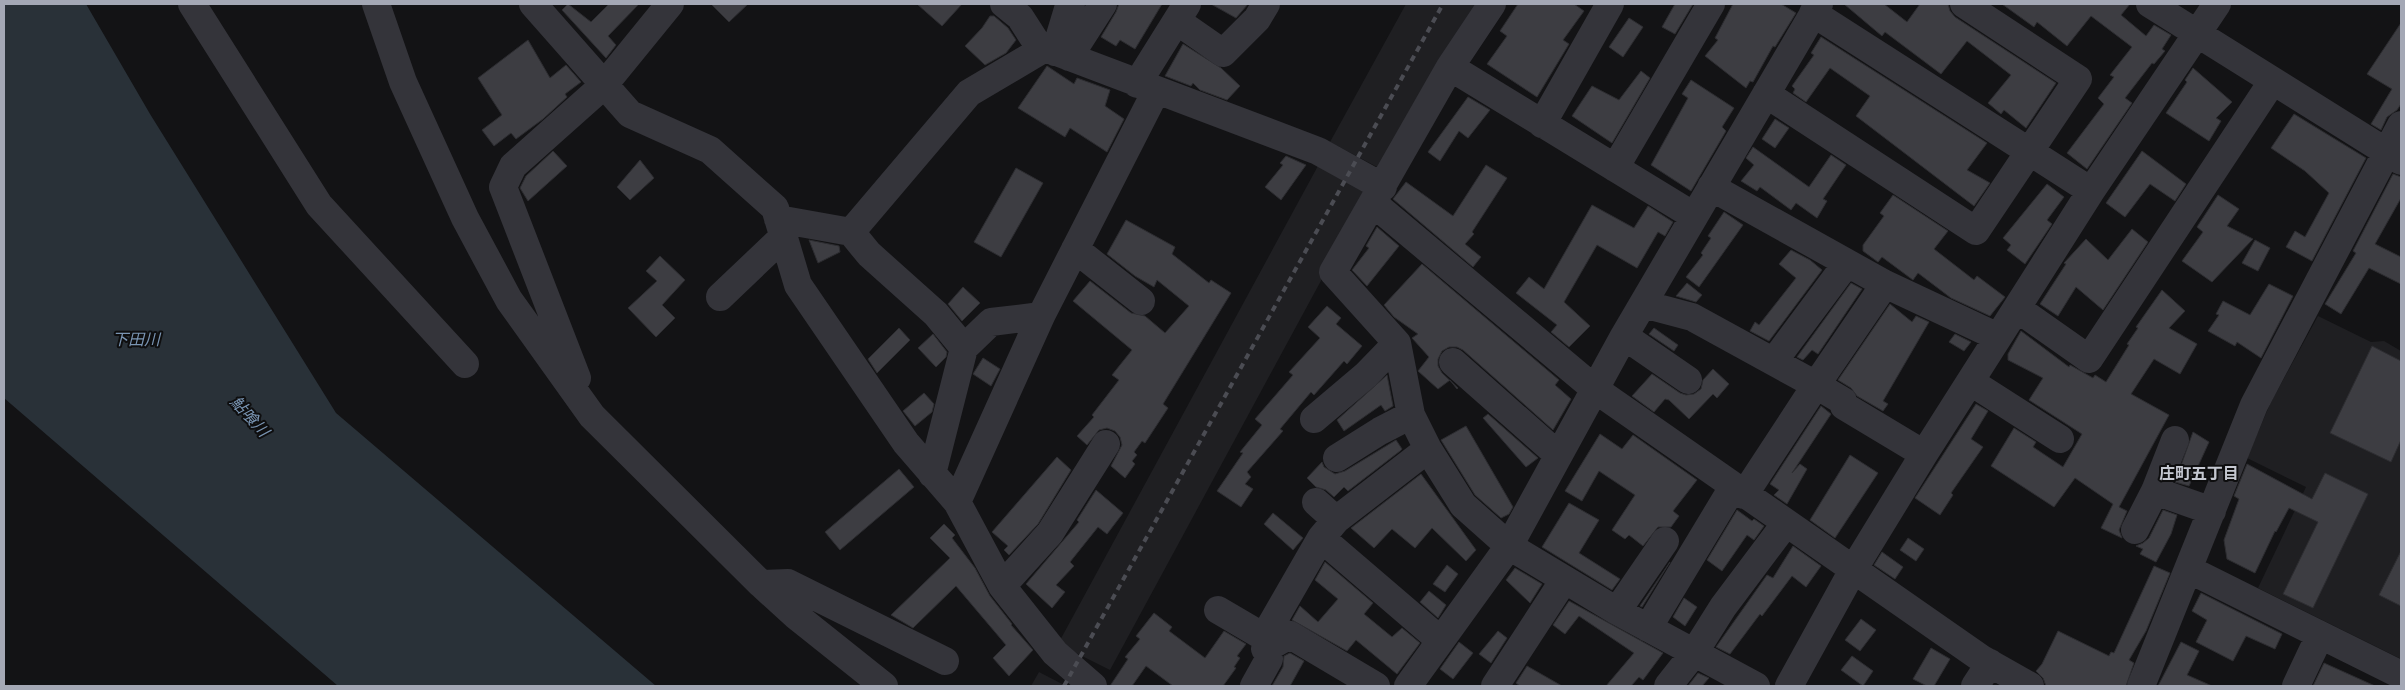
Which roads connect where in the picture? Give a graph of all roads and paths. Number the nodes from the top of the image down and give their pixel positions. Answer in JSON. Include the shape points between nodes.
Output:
{"nodes":[{"id":1,"x":192,"y":4,"type":"edge"},
{"id":2,"x":217,"y":4,"type":"edge"},
{"id":3,"x":376,"y":4,"type":"edge"},
{"id":4,"x":533,"y":4,"type":"edge"},
{"id":5,"x":670,"y":4,"type":"edge"},
{"id":6,"x":1071,"y":4,"type":"edge"},
{"id":7,"x":1103,"y":4,"type":"edge"},
{"id":8,"x":1266,"y":4,"type":"edge"},
{"id":9,"x":1492,"y":4,"type":"edge"},
{"id":10,"x":1610,"y":4,"type":"edge"},
{"id":11,"x":1711,"y":4,"type":"edge"},
{"id":12,"x":1964,"y":4,"type":"edge"},
{"id":13,"x":2150,"y":4,"type":"edge"},
{"id":14,"x":2217,"y":4,"type":"edge"},
{"id":15,"x":1014,"y":7,"type":"edge"},
{"id":16,"x":1816,"y":8,"type":"edge"},
{"id":17,"x":1182,"y":12,"type":"edge"},
{"id":18,"x":209,"y":30,"type":"junction"},
{"id":19,"x":2196,"y":34,"type":"junction"},
{"id":20,"x":1056,"y":52,"type":"junction"},
{"id":21,"x":1450,"y":67,"type":"junction"},
{"id":22,"x":2272,"y":82,"type":"junction"},
{"id":23,"x":604,"y":85,"type":"junction"},
{"id":24,"x":1146,"y":88,"type":"junction"},
{"id":25,"x":1766,"y":94,"type":"junction"},
{"id":26,"x":1542,"y":124,"type":"junction"},
{"id":27,"x":2401,"y":125,"type":"edge"},
{"id":28,"x":2029,"y":152,"type":"junction"},
{"id":29,"x":2394,"y":157,"type":"edge"},
{"id":30,"x":1615,"y":168,"type":"junction"},
{"id":31,"x":1711,"y":188,"type":"junction"},
{"id":32,"x":2092,"y":191,"type":"junction"},
{"id":33,"x":1378,"y":195,"type":"junction"},
{"id":34,"x":1694,"y":216,"type":"junction"},
{"id":35,"x":781,"y":228,"type":"junction"},
{"id":36,"x":851,"y":232,"type":"junction"},
{"id":37,"x":1075,"y":249,"type":"junction"},
{"id":38,"x":1846,"y":263,"type":"junction"},
{"id":39,"x":1885,"y":284,"type":"junction"},
{"id":40,"x":720,"y":297,"type":"dead end"},
{"id":41,"x":1141,"y":301,"type":"dead end"},
{"id":42,"x":1643,"y":304,"type":"junction"},
{"id":43,"x":2018,"y":309,"type":"junction"},
{"id":44,"x":1040,"y":316,"type":"junction"},
{"id":45,"x":1624,"y":336,"type":"junction"},
{"id":46,"x":1998,"y":337,"type":"junction"},
{"id":47,"x":1397,"y":343,"type":"junction"},
{"id":48,"x":964,"y":348,"type":"junction"},
{"id":49,"x":1774,"y":361,"type":"junction"},
{"id":50,"x":1453,"y":362,"type":"dead end"},
{"id":51,"x":465,"y":364,"type":"dead end"},
{"id":52,"x":1688,"y":380,"type":"dead end"},
{"id":53,"x":1971,"y":382,"type":"junction"},
{"id":54,"x":1816,"y":385,"type":"junction"},
{"id":55,"x":1596,"y":390,"type":"junction"},
{"id":56,"x":1411,"y":415,"type":"junction"},
{"id":57,"x":592,"y":416,"type":"junction"},
{"id":58,"x":1314,"y":419,"type":"dead end"},
{"id":59,"x":2060,"y":439,"type":"dead end"},
{"id":60,"x":2175,"y":440,"type":"dead end"},
{"id":61,"x":1106,"y":444,"type":"dead end"},
{"id":62,"x":1428,"y":449,"type":"junction"},
{"id":63,"x":1558,"y":454,"type":"junction"},
{"id":64,"x":1924,"y":454,"type":"junction"},
{"id":65,"x":1337,"y":458,"type":"dead end"},
{"id":66,"x":932,"y":474,"type":"junction"},
{"id":67,"x":1739,"y":491,"type":"junction"},
{"id":68,"x":2155,"y":491,"type":"junction"},
{"id":69,"x":957,"y":502,"type":"junction"},
{"id":70,"x":1316,"y":502,"type":"dead end"},
{"id":71,"x":2212,"y":510,"type":"junction"},
{"id":72,"x":1786,"y":523,"type":"junction"},
{"id":73,"x":1329,"y":529,"type":"junction"},
{"id":74,"x":2135,"y":530,"type":"dead end"},
{"id":75,"x":1665,"y":541,"type":"dead end"},
{"id":76,"x":1509,"y":546,"type":"junction"},
{"id":77,"x":2188,"y":569,"type":"junction"},
{"id":78,"x":1853,"y":570,"type":"junction"},
{"id":79,"x":1564,"y":580,"type":"junction"},
{"id":80,"x":761,"y":584,"type":"junction"},
{"id":81,"x":1002,"y":586,"type":"junction"},
{"id":82,"x":1218,"y":610,"type":"dead end"},
{"id":83,"x":1617,"y":611,"type":"junction"},
{"id":84,"x":1648,"y":628,"type":"junction"},
{"id":85,"x":2320,"y":635,"type":"junction"},
{"id":86,"x":1440,"y":640,"type":"junction"},
{"id":87,"x":1264,"y":643,"type":"junction"},
{"id":88,"x":1694,"y":653,"type":"junction"},
{"id":89,"x":945,"y":661,"type":"dead end"},
{"id":90,"x":1990,"y":663,"type":"junction"},
{"id":91,"x":2401,"y":675,"type":"edge"},
{"id":92,"x":884,"y":686,"type":"edge"},
{"id":93,"x":1093,"y":686,"type":"edge"},
{"id":94,"x":1254,"y":686,"type":"edge"},
{"id":95,"x":1376,"y":686,"type":"edge"},
{"id":96,"x":1408,"y":686,"type":"edge"},
{"id":97,"x":1496,"y":686,"type":"edge"},
{"id":98,"x":1668,"y":686,"type":"edge"},
{"id":99,"x":1756,"y":686,"type":"edge"},
{"id":100,"x":1788,"y":686,"type":"edge"},
{"id":101,"x":1975,"y":686,"type":"edge"},
{"id":102,"x":2030,"y":686,"type":"edge"},
{"id":103,"x":2141,"y":686,"type":"edge"},
{"id":104,"x":2296,"y":686,"type":"edge"}],
"edges":[{"from":1,"to":18,"type":"street"},
{"from":2,"to":18,"type":"street"},
{"from":3,"to":57,"type":"street","via":[[402,82],[465,218],[510,300]]},
{"from":4,"to":23,"type":"street"},
{"from":5,"to":23,"type":"street"},
{"from":6,"to":20,"type":"street"},
{"from":7,"to":20,"type":"street"},
{"from":8,"to":17,"type":"street","via":[[1257,19],[1224,53]]},
{"from":9,"to":21,"type":"street"},
{"from":10,"to":26,"type":"street"},
{"from":11,"to":30,"type":"street"},
{"from":12,"to":28,"type":"street","via":[[2078,79]]},
{"from":13,"to":19,"type":"street"},
{"from":14,"to":19,"type":"street"},
{"from":15,"to":20,"type":"street","via":[[1038,45]]},
{"from":16,"to":25,"type":"street"},
{"from":16,"to":28,"type":"street"},
{"from":17,"to":24,"type":"street"},
{"from":18,"to":51,"type":"street","via":[[319,205]]},
{"from":19,"to":22,"type":"street"},
{"from":19,"to":32,"type":"street"},
{"from":20,"to":24,"type":"street"},
{"from":20,"to":36,"type":"street","via":[[969,93]]},
{"from":21,"to":26,"type":"street"},
{"from":21,"to":33,"type":"street"},
{"from":22,"to":29,"type":"street"},
{"from":22,"to":43,"type":"street","via":[[2089,359]]},
{"from":23,"to":35,"type":"street","via":[[630,114],[710,150],[775,208]]},
{"from":23,"to":57,"type":"street","via":[[513,166],[503,187]]},
{"from":24,"to":33,"type":"street","via":[[1318,151]]},
{"from":24,"to":37,"type":"street"},
{"from":25,"to":28,"type":"street","via":[[1976,231]]},
{"from":25,"to":31,"type":"street"},
{"from":26,"to":30,"type":"street"},
{"from":27,"to":29,"type":"street"},
{"from":28,"to":32,"type":"street"},
{"from":29,"to":71,"type":"street","via":[[2254,406]]},
{"from":30,"to":34,"type":"street"},
{"from":31,"to":34,"type":"street"},
{"from":31,"to":38,"type":"street"},
{"from":32,"to":43,"type":"street"},
{"from":33,"to":47,"type":"street","via":[[1333,272]]},
{"from":33,"to":55,"type":"street"},
{"from":34,"to":42,"type":"street"},
{"from":35,"to":36,"type":"street"},
{"from":35,"to":40,"type":"street"},
{"from":35,"to":66,"type":"street","via":[[798,285],[906,443]]},
{"from":36,"to":48,"type":"street","via":[[869,254],[936,314]]},
{"from":37,"to":41,"type":"street"},
{"from":37,"to":44,"type":"street"},
{"from":38,"to":39,"type":"street"},
{"from":38,"to":49,"type":"street"},
{"from":39,"to":46,"type":"street"},
{"from":39,"to":54,"type":"street"},
{"from":42,"to":45,"type":"street"},
{"from":42,"to":49,"type":"street","via":[[1692,317]]},
{"from":43,"to":46,"type":"street"},
{"from":44,"to":48,"type":"street","via":[[991,322]]},
{"from":44,"to":69,"type":"street"},
{"from":45,"to":52,"type":"street"},
{"from":45,"to":55,"type":"street"},
{"from":46,"to":53,"type":"street"},
{"from":47,"to":56,"type":"street"},
{"from":47,"to":58,"type":"street","via":[[1366,375]]},
{"from":48,"to":66,"type":"street"},
{"from":49,"to":54,"type":"street"},
{"from":50,"to":63,"type":"street"},
{"from":53,"to":59,"type":"street"},
{"from":53,"to":64,"type":"street"},
{"from":54,"to":64,"type":"street","via":[[1843,400],[1844,406]]},
{"from":54,"to":67,"type":"street"},
{"from":55,"to":63,"type":"street"},
{"from":55,"to":67,"type":"street"},
{"from":56,"to":62,"type":"street"},
{"from":56,"to":65,"type":"street"},
{"from":57,"to":80,"type":"street"},
{"from":60,"to":68,"type":"street"},
{"from":61,"to":81,"type":"street","via":[[1050,533]]},
{"from":62,"to":73,"type":"street"},
{"from":62,"to":76,"type":"street","via":[[1463,505]]},
{"from":63,"to":76,"type":"street"},
{"from":64,"to":78,"type":"street"},
{"from":66,"to":69,"type":"street"},
{"from":67,"to":72,"type":"street"},
{"from":67,"to":84,"type":"street"},
{"from":68,"to":71,"type":"street"},
{"from":68,"to":74,"type":"street"},
{"from":69,"to":81,"type":"street"},
{"from":70,"to":73,"type":"street"},
{"from":71,"to":77,"type":"street"},
{"from":72,"to":78,"type":"street"},
{"from":72,"to":88,"type":"street","via":[[1723,607]]},
{"from":73,"to":86,"type":"street"},
{"from":73,"to":87,"type":"street"},
{"from":75,"to":83,"type":"street"},
{"from":76,"to":79,"type":"street"},
{"from":76,"to":86,"type":"street"},
{"from":77,"to":85,"type":"street"},
{"from":77,"to":103,"type":"street"},
{"from":78,"to":90,"type":"street"},
{"from":78,"to":100,"type":"street"},
{"from":79,"to":83,"type":"street"},
{"from":79,"to":97,"type":"street"},
{"from":80,"to":89,"type":"street","via":[[788,582]]},
{"from":80,"to":92,"type":"street"},
{"from":81,"to":93,"type":"street","via":[[1055,653]]},
{"from":82,"to":87,"type":"street"},
{"from":83,"to":84,"type":"street"},
{"from":84,"to":88,"type":"street"},
{"from":85,"to":91,"type":"street"},
{"from":85,"to":104,"type":"street"},
{"from":86,"to":96,"type":"street"},
{"from":87,"to":94,"type":"street","via":[[1269,659]]},
{"from":87,"to":95,"type":"street","via":[[1290,635]]},
{"from":88,"to":98,"type":"street"},
{"from":88,"to":99,"type":"street"},
{"from":90,"to":101,"type":"street"},
{"from":90,"to":102,"type":"street"}]}
